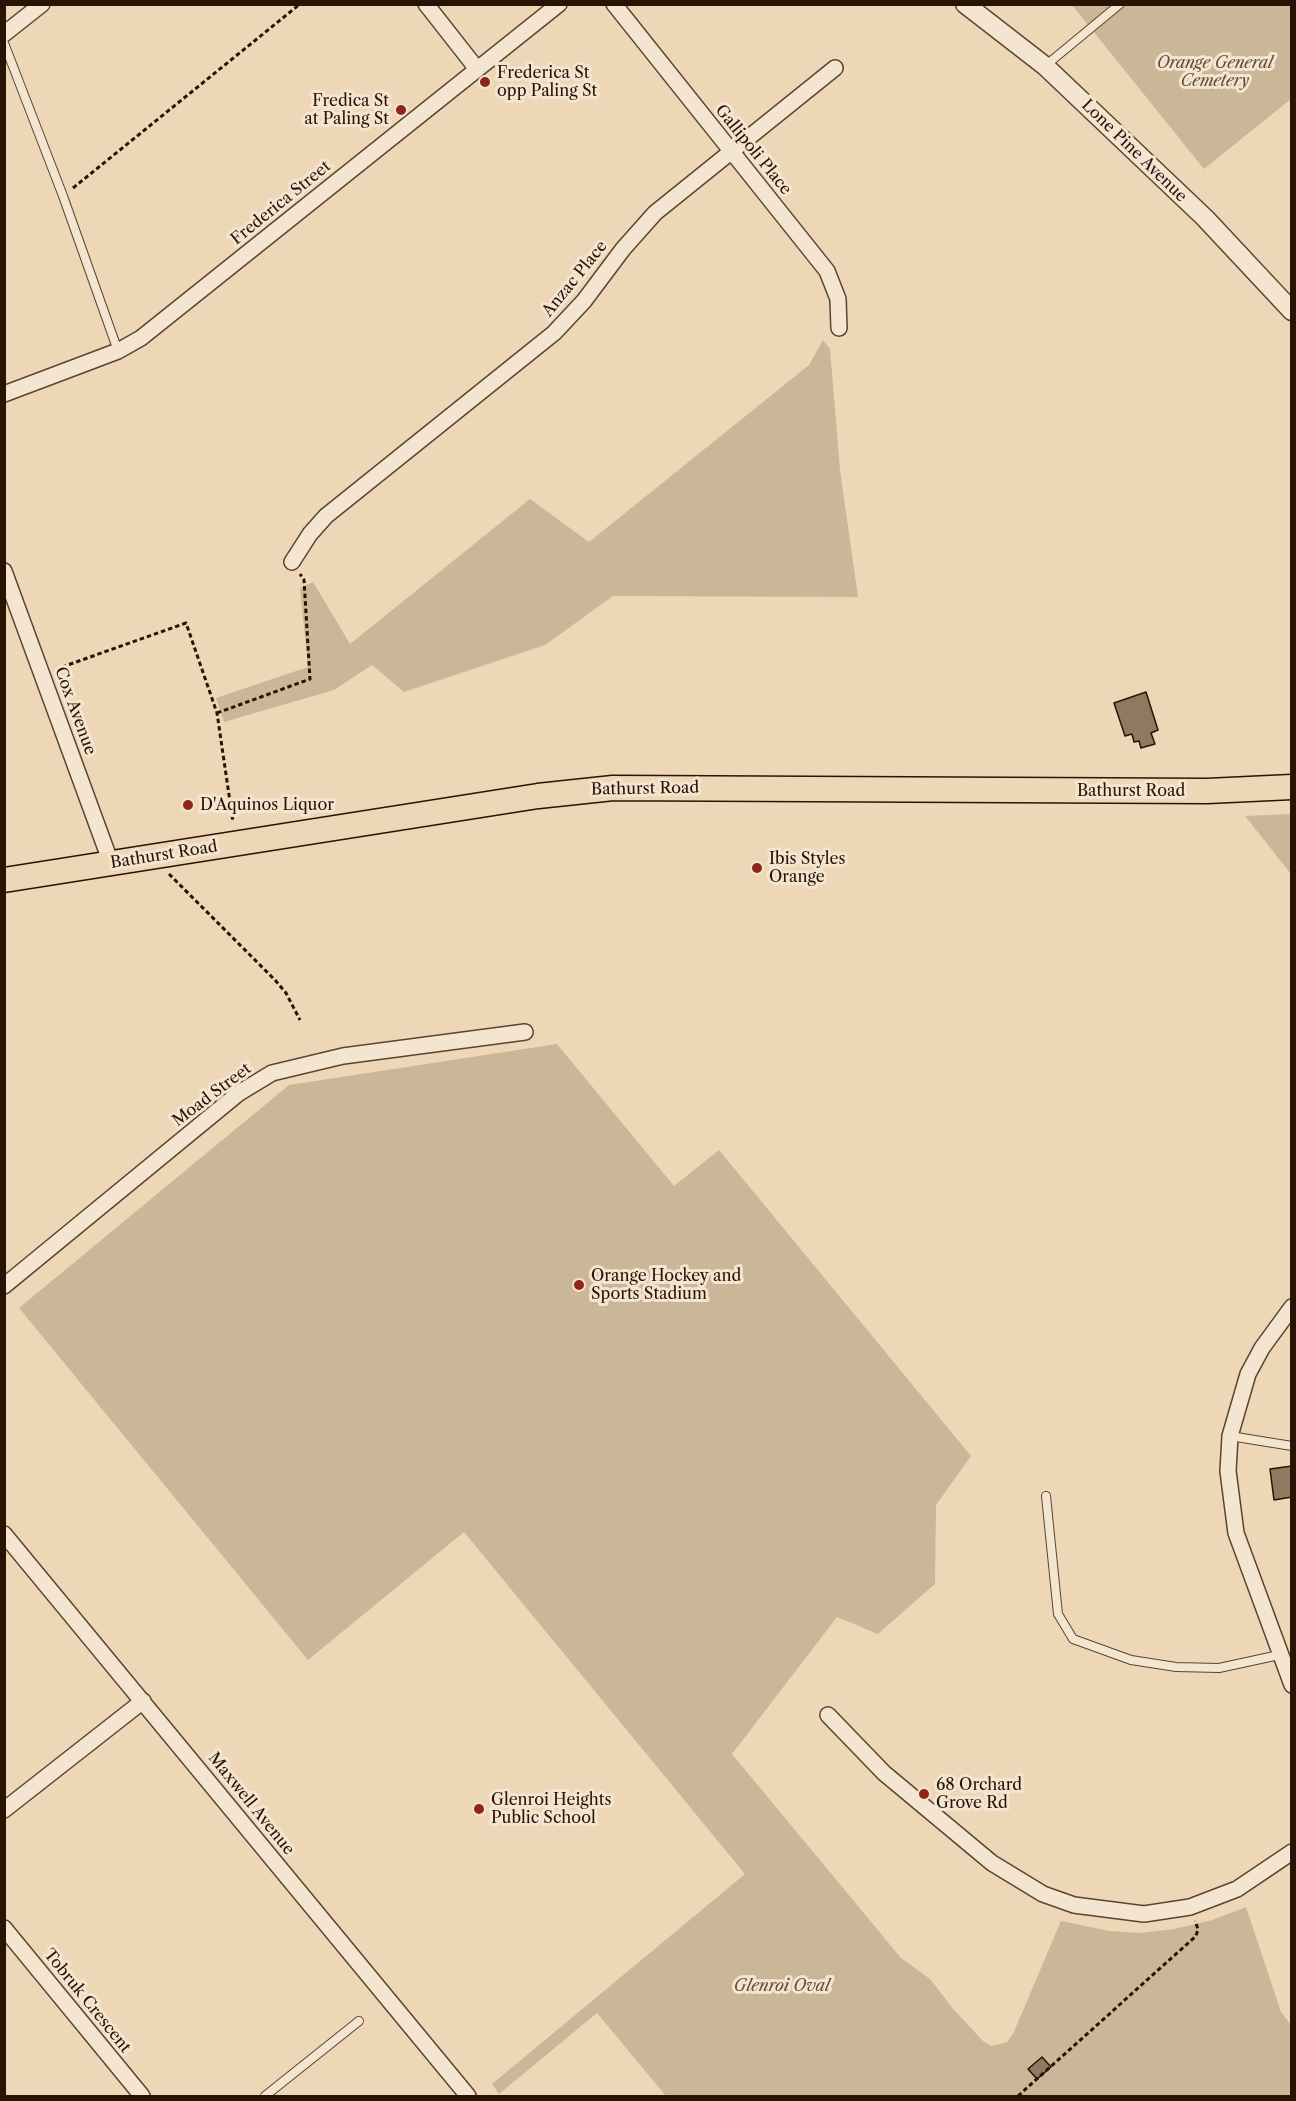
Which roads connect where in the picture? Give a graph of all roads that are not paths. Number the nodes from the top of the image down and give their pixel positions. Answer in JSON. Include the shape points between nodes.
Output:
{"nodes":[{"id":1,"x":42,"y":4,"type":"edge"},
{"id":2,"x":426,"y":4,"type":"edge"},
{"id":3,"x":559,"y":4,"type":"edge"},
{"id":4,"x":614,"y":4,"type":"edge"},
{"id":5,"x":965,"y":4,"type":"edge"},
{"id":6,"x":1120,"y":4,"type":"edge"},
{"id":7,"x":4,"y":34,"type":"edge"},
{"id":8,"x":4,"y":43,"type":"edge"},
{"id":9,"x":1045,"y":66,"type":"junction"},
{"id":10,"x":835,"y":68,"type":"dead end"},
{"id":11,"x":477,"y":69,"type":"junction"},
{"id":12,"x":732,"y":153,"type":"junction"},
{"id":13,"x":1292,"y":311,"type":"edge"},
{"id":14,"x":839,"y":328,"type":"dead end"},
{"id":15,"x":118,"y":351,"type":"junction"},
{"id":16,"x":4,"y":394,"type":"edge"},
{"id":17,"x":292,"y":562,"type":"road end"},
{"id":18,"x":4,"y":571,"type":"edge"},
{"id":19,"x":1292,"y":787,"type":"edge"},
{"id":20,"x":111,"y":863,"type":"junction"},
{"id":21,"x":4,"y":880,"type":"edge"},
{"id":22,"x":525,"y":1032,"type":"dead end"},
{"id":23,"x":6,"y":1281,"type":"edge"},
{"id":24,"x":1292,"y":1307,"type":"edge"},
{"id":25,"x":1230,"y":1436,"type":"junction"},
{"id":26,"x":1292,"y":1446,"type":"edge"},
{"id":27,"x":1046,"y":1496,"type":"dead end"},
{"id":28,"x":4,"y":1534,"type":"edge"},
{"id":29,"x":1279,"y":1655,"type":"junction"},
{"id":30,"x":1292,"y":1685,"type":"edge"},
{"id":31,"x":143,"y":1701,"type":"junction"},
{"id":32,"x":828,"y":1715,"type":"dead end"},
{"id":33,"x":4,"y":1810,"type":"edge"},
{"id":34,"x":1292,"y":1852,"type":"edge"},
{"id":35,"x":4,"y":1928,"type":"edge"},
{"id":36,"x":359,"y":2021,"type":"dead end"},
{"id":37,"x":142,"y":2097,"type":"edge"},
{"id":38,"x":265,"y":2097,"type":"edge"},
{"id":39,"x":468,"y":2097,"type":"edge"}],
"edges":[{"from":1,"to":7,"type":"street"},
{"from":2,"to":11,"type":"street"},
{"from":3,"to":11,"type":"street","name":"Frederica Street"},
{"from":4,"to":12,"type":"street","name":"Gallipoli Place"},
{"from":5,"to":9,"type":"street","name":"Lone Pine Avenue"},
{"from":6,"to":9,"type":"lane"},
{"from":8,"to":15,"type":"lane"},
{"from":9,"to":13,"type":"street","name":"Lone Pine Avenue","via":[[1205,218]]},
{"from":10,"to":12,"type":"street","name":"Anzac Place"},
{"from":11,"to":15,"type":"street","name":"Frederica Street","via":[[141,338]]},
{"from":12,"to":14,"type":"street","name":"Gallipoli Place","via":[[827,271],[838,299]]},
{"from":12,"to":17,"type":"street","name":"Anzac Place","via":[[655,213],[554,333],[326,516]]},
{"from":15,"to":16,"type":"street","name":"Frederica Street"},
{"from":18,"to":20,"type":"street","name":"Cox Avenue"},
{"from":19,"to":20,"type":"highway","name":"Bathurst Road","via":[[1207,791],[613,788],[538,796]]},
{"from":20,"to":21,"type":"highway","name":"Bathurst Road"},
{"from":22,"to":23,"type":"street","name":"Moad Street","via":[[343,1056],[272,1073],[239,1093]]},
{"from":24,"to":25,"type":"street","via":[[1248,1374]]},
{"from":25,"to":26,"type":"lane"},
{"from":25,"to":29,"type":"street","via":[[1228,1471],[1236,1533]]},
{"from":27,"to":29,"type":"lane","via":[[1058,1614],[1073,1639],[1131,1660],[1176,1667],[1219,1668]]},
{"from":28,"to":31,"type":"street","name":"Maxwell Avenue"},
{"from":29,"to":30,"type":"street"},
{"from":31,"to":33,"type":"street"},
{"from":31,"to":39,"type":"street","name":"Maxwell Avenue"},
{"from":32,"to":34,"type":"street","via":[[892,1779],[988,1860],[1016,1879],[1074,1905],[1144,1914],[1190,1907],[1237,1889]]},
{"from":35,"to":37,"type":"street","name":"Tobruk Crescent"},
{"from":36,"to":38,"type":"lane"}]}
